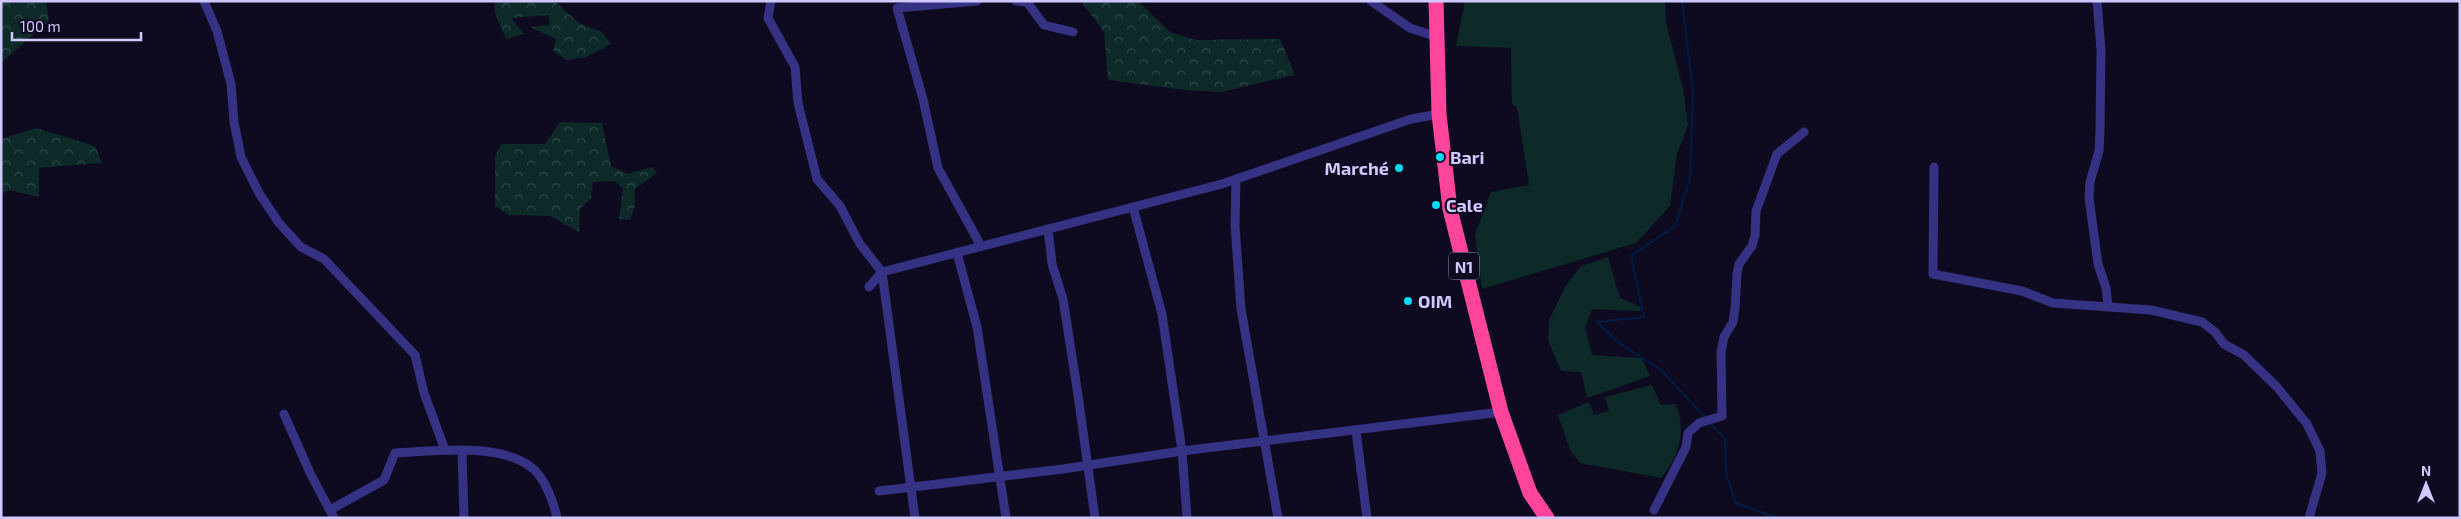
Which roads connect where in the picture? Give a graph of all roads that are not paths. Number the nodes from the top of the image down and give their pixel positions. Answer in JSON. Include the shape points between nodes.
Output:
{"nodes":[{"id":1,"x":204,"y":1,"type":"edge"},
{"id":2,"x":771,"y":1,"type":"edge"},
{"id":3,"x":977,"y":1,"type":"edge"},
{"id":4,"x":1016,"y":1,"type":"edge"},
{"id":5,"x":1371,"y":1,"type":"edge"},
{"id":6,"x":1436,"y":1,"type":"edge"},
{"id":7,"x":2097,"y":1,"type":"edge"},
{"id":8,"x":1073,"y":32,"type":"dead end"},
{"id":9,"x":1437,"y":37,"type":"junction"},
{"id":10,"x":1439,"y":114,"type":"junction"},
{"id":11,"x":1804,"y":132,"type":"dead end"},
{"id":12,"x":1934,"y":167,"type":"dead end"},
{"id":13,"x":1236,"y":180,"type":"junction"},
{"id":14,"x":1133,"y":207,"type":"junction"},
{"id":15,"x":1048,"y":229,"type":"junction"},
{"id":16,"x":981,"y":246,"type":"junction"},
{"id":17,"x":957,"y":253,"type":"junction"},
{"id":18,"x":882,"y":272,"type":"junction"},
{"id":19,"x":868,"y":287,"type":"dead end"},
{"id":20,"x":2108,"y":306,"type":"junction"},
{"id":21,"x":1502,"y":412,"type":"junction"},
{"id":22,"x":284,"y":414,"type":"dead end"},
{"id":23,"x":1356,"y":431,"type":"junction"},
{"id":24,"x":1266,"y":441,"type":"junction"},
{"id":25,"x":445,"y":450,"type":"junction"},
{"id":26,"x":462,"y":451,"type":"junction"},
{"id":27,"x":1182,"y":451,"type":"junction"},
{"id":28,"x":1086,"y":466,"type":"junction"},
{"id":29,"x":1000,"y":477,"type":"junction"},
{"id":30,"x":911,"y":488,"type":"junction"},
{"id":31,"x":879,"y":491,"type":"dead end"},
{"id":32,"x":1654,"y":510,"type":"dead end"},
{"id":33,"x":332,"y":514,"type":"edge"},
{"id":34,"x":464,"y":518,"type":"edge"},
{"id":35,"x":557,"y":518,"type":"edge"},
{"id":36,"x":915,"y":518,"type":"edge"},
{"id":37,"x":1006,"y":518,"type":"edge"},
{"id":38,"x":1095,"y":518,"type":"edge"},
{"id":39,"x":1187,"y":518,"type":"edge"},
{"id":40,"x":1278,"y":518,"type":"edge"},
{"id":41,"x":1367,"y":518,"type":"edge"},
{"id":42,"x":1547,"y":518,"type":"edge"},
{"id":43,"x":2309,"y":518,"type":"edge"}],
"edges":[{"from":1,"to":25,"type":"street","via":[[217,31],[231,84],[240,157],[259,193],[279,224],[301,247],[324,259],[415,355],[424,392]]},
{"from":2,"to":18,"type":"street","via":[[768,18],[795,67],[798,103],[817,180],[840,206],[860,244]]},
{"from":3,"to":16,"type":"street","via":[[897,8],[923,99],[938,168]]},
{"from":4,"to":8,"type":"street","via":[[1028,2],[1044,26]]},
{"from":5,"to":9,"type":"street","via":[[1410,28]]},
{"from":6,"to":9,"type":"highway","number":"N1"},
{"from":7,"to":20,"type":"street","via":[[2101,50],[2100,131],[2089,198],[2098,264]]},
{"from":9,"to":10,"type":"highway","number":"N1"},
{"from":10,"to":13,"type":"street","via":[[1411,119]]},
{"from":10,"to":21,"type":"highway","number":"N1","via":[[1450,209]]},
{"from":11,"to":32,"type":"street","via":[[1777,154],[1756,211],[1752,246],[1737,274],[1733,322],[1722,344],[1723,410],[1719,418],[1699,423],[1688,433],[1686,448]]},
{"from":12,"to":20,"type":"street","via":[[1933,274],[2022,291],[2053,302]]},
{"from":13,"to":14,"type":"street"},
{"from":13,"to":24,"type":"street","via":[[1235,225],[1242,309]]},
{"from":14,"to":15,"type":"street"},
{"from":14,"to":27,"type":"street","via":[[1162,314]]},
{"from":15,"to":16,"type":"street"},
{"from":15,"to":28,"type":"street","via":[[1052,264],[1063,299]]},
{"from":16,"to":17,"type":"street"},
{"from":17,"to":18,"type":"street"},
{"from":17,"to":29,"type":"street","via":[[978,327]]},
{"from":18,"to":19,"type":"street"},
{"from":18,"to":30,"type":"street"},
{"from":20,"to":43,"type":"street","via":[[2151,310],[2202,322],[2276,387],[2308,424],[2320,451],[2322,473]]},
{"from":21,"to":23,"type":"street"},
{"from":21,"to":42,"type":"highway","number":"N1","via":[[1530,493]]},
{"from":22,"to":33,"type":"street"},
{"from":23,"to":24,"type":"street"},
{"from":23,"to":41,"type":"street"},
{"from":24,"to":27,"type":"street"},
{"from":24,"to":40,"type":"street"},
{"from":25,"to":26,"type":"street"},
{"from":25,"to":33,"type":"street","via":[[395,453],[384,480]]},
{"from":26,"to":34,"type":"street"},
{"from":26,"to":35,"type":"street","via":[[500,453],[532,467],[553,499]]},
{"from":27,"to":28,"type":"street"},
{"from":27,"to":39,"type":"street"},
{"from":28,"to":29,"type":"street"},
{"from":28,"to":38,"type":"street"},
{"from":29,"to":30,"type":"street"},
{"from":29,"to":37,"type":"street"},
{"from":30,"to":31,"type":"street"},
{"from":30,"to":36,"type":"street"}]}
